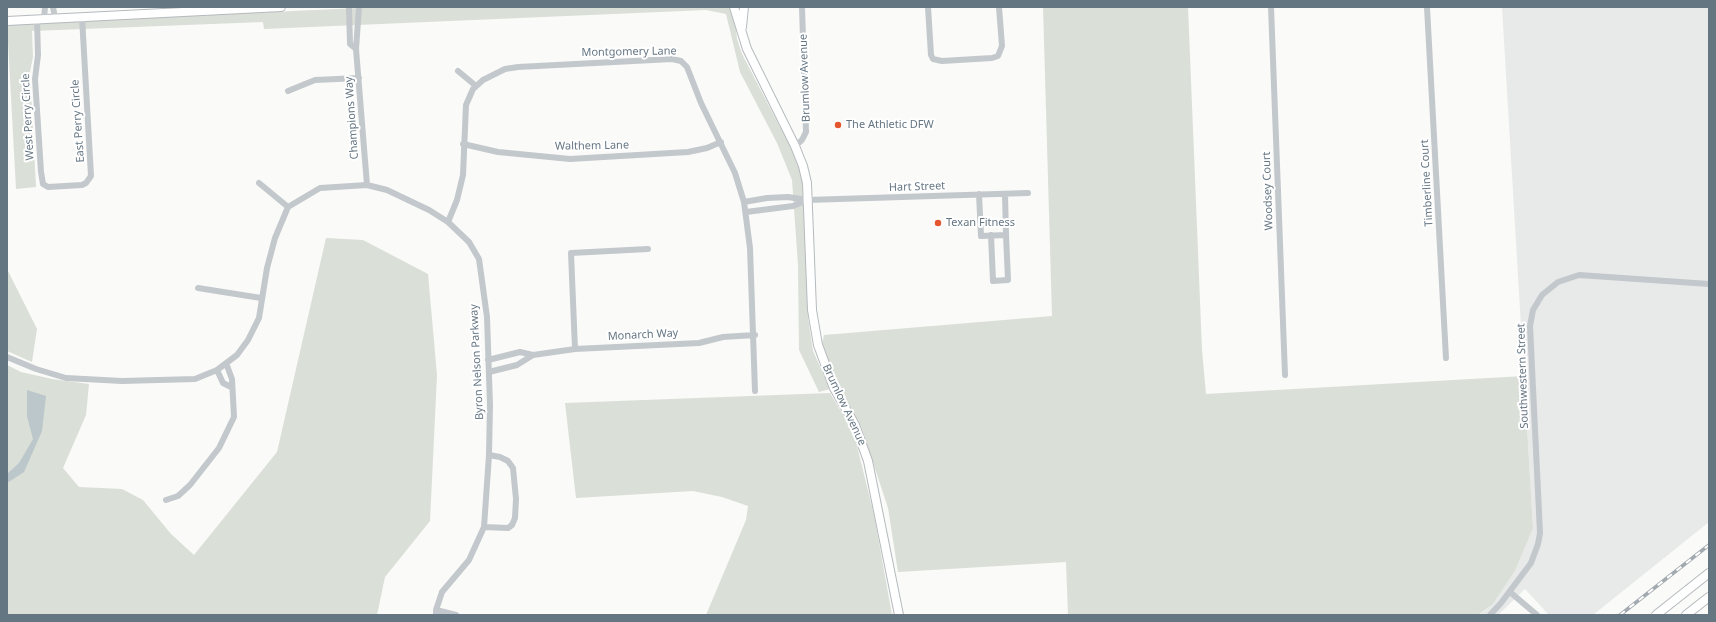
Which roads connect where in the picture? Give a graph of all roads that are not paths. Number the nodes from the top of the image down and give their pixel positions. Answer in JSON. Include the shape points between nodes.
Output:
{"nodes":[{"id":1,"x":45,"y":7,"type":"edge"},
{"id":2,"x":53,"y":7,"type":"edge"},
{"id":3,"x":276,"y":7,"type":"edge"},
{"id":4,"x":281,"y":7,"type":"edge"},
{"id":5,"x":349,"y":7,"type":"edge"},
{"id":6,"x":359,"y":7,"type":"edge"},
{"id":7,"x":734,"y":7,"type":"edge"},
{"id":8,"x":744,"y":7,"type":"edge"},
{"id":9,"x":802,"y":7,"type":"edge"},
{"id":10,"x":928,"y":7,"type":"edge"},
{"id":11,"x":998,"y":7,"type":"edge"},
{"id":12,"x":1271,"y":7,"type":"edge"},
{"id":13,"x":1428,"y":7,"type":"edge"},
{"id":14,"x":82,"y":17,"type":"junction"},
{"id":15,"x":55,"y":18,"type":"junction"},
{"id":16,"x":40,"y":19,"type":"junction"},
{"id":17,"x":7,"y":21,"type":"edge"},
{"id":18,"x":742,"y":32,"type":"junction"},
{"id":19,"x":356,"y":50,"type":"junction"},
{"id":20,"x":458,"y":71,"type":"dead end"},
{"id":21,"x":359,"y":78,"type":"junction"},
{"id":22,"x":476,"y":86,"type":"junction"},
{"id":23,"x":288,"y":91,"type":"dead end"},
{"id":24,"x":720,"y":142,"type":"junction"},
{"id":25,"x":463,"y":144,"type":"junction"},
{"id":26,"x":795,"y":146,"type":"junction"},
{"id":27,"x":259,"y":183,"type":"dead end"},
{"id":28,"x":367,"y":185,"type":"junction"},
{"id":29,"x":48,"y":187,"type":"joint"},
{"id":30,"x":1028,"y":193,"type":"dead end"},
{"id":31,"x":979,"y":194,"type":"junction"},
{"id":32,"x":1005,"y":194,"type":"junction"},
{"id":33,"x":808,"y":200,"type":"junction"},
{"id":34,"x":744,"y":202,"type":"junction"},
{"id":35,"x":288,"y":208,"type":"junction"},
{"id":36,"x":746,"y":212,"type":"junction"},
{"id":37,"x":448,"y":222,"type":"junction"},
{"id":38,"x":991,"y":235,"type":"junction"},
{"id":39,"x":1006,"y":235,"type":"junction"},
{"id":40,"x":648,"y":249,"type":"dead end"},
{"id":41,"x":1709,"y":284,"type":"edge"},
{"id":42,"x":198,"y":288,"type":"dead end"},
{"id":43,"x":261,"y":298,"type":"junction"},
{"id":44,"x":755,"y":335,"type":"junction"},
{"id":45,"x":575,"y":349,"type":"junction"},
{"id":46,"x":533,"y":355,"type":"junction"},
{"id":47,"x":7,"y":357,"type":"edge"},
{"id":48,"x":1446,"y":358,"type":"dead end"},
{"id":49,"x":488,"y":360,"type":"junction"},
{"id":50,"x":226,"y":363,"type":"junction"},
{"id":51,"x":217,"y":370,"type":"junction"},
{"id":52,"x":489,"y":372,"type":"junction"},
{"id":53,"x":1285,"y":375,"type":"dead end"},
{"id":54,"x":231,"y":387,"type":"junction"},
{"id":55,"x":755,"y":391,"type":"dead end"},
{"id":56,"x":489,"y":455,"type":"junction"},
{"id":57,"x":166,"y":500,"type":"dead end"},
{"id":58,"x":484,"y":527,"type":"junction"},
{"id":59,"x":1709,"y":572,"type":"edge"},
{"id":60,"x":1510,"y":592,"type":"junction"},
{"id":61,"x":1709,"y":597,"type":"edge"},
{"id":62,"x":436,"y":612,"type":"edge"},
{"id":63,"x":456,"y":615,"type":"edge"},
{"id":64,"x":899,"y":615,"type":"edge"},
{"id":65,"x":1490,"y":615,"type":"edge"},
{"id":66,"x":1537,"y":615,"type":"edge"},
{"id":67,"x":1656,"y":615,"type":"edge"},
{"id":68,"x":1686,"y":615,"type":"edge"}],
"edges":[{"from":1,"to":16,"type":"street","name":"West Perry Circle"},
{"from":2,"to":15,"type":"street"},
{"from":3,"to":4,"type":"main road"},
{"from":3,"to":14,"type":"main road"},
{"from":5,"to":19,"type":"street","name":"Champions Way","via":[[350,44]]},
{"from":6,"to":19,"type":"street","name":"Champions Way"},
{"from":7,"to":18,"type":"main road","name":"Brumlow Avenue"},
{"from":8,"to":18,"type":"main road","name":"Brumlow Avenue"},
{"from":9,"to":26,"type":"street","name":"Brumlow Avenue","via":[[806,132]]},
{"from":10,"to":11,"type":"street","via":[[931,55],[933,59],[942,61],[992,58],[999,54],[1002,46]]},
{"from":12,"to":53,"type":"street","name":"Woodsey Court"},
{"from":13,"to":48,"type":"street","name":"Timberline Court"},
{"from":14,"to":15,"type":"main road"},
{"from":14,"to":29,"type":"street","name":"East Perry Circle","via":[[91,176],[82,185]]},
{"from":15,"to":16,"type":"main road"},
{"from":16,"to":17,"type":"main road"},
{"from":16,"to":29,"type":"street","name":"West Perry Circle","via":[[35,79],[41,172],[43,184]]},
{"from":18,"to":26,"type":"main road","name":"Brumlow Avenue","via":[[757,72]]},
{"from":19,"to":21,"type":"street","name":"Champions Way"},
{"from":20,"to":22,"type":"street"},
{"from":21,"to":23,"type":"street","via":[[315,80]]},
{"from":21,"to":28,"type":"street","name":"Champions Way"},
{"from":22,"to":24,"type":"street","name":"Montgomery Lane","via":[[505,69],[518,67],[681,60],[687,67]]},
{"from":22,"to":25,"type":"street","name":"Montgomery Lane","via":[[466,105]]},
{"from":24,"to":25,"type":"street","name":"Walthem Lane","via":[[708,148],[688,152],[570,159],[505,153]]},
{"from":24,"to":34,"type":"street","name":"Montgomery Lane","via":[[735,174]]},
{"from":25,"to":37,"type":"street","name":"Montgomery Lane","via":[[463,175]]},
{"from":26,"to":33,"type":"main road","name":"Brumlow Avenue","via":[[807,183]]},
{"from":27,"to":35,"type":"street"},
{"from":28,"to":35,"type":"street","name":"Byron Nelson Parkway","via":[[320,188]]},
{"from":28,"to":37,"type":"street","name":"Byron Nelson Parkway","via":[[407,198]]},
{"from":30,"to":32,"type":"street","name":"Hart Street"},
{"from":31,"to":32,"type":"street","name":"Hart Street"},
{"from":31,"to":33,"type":"street","name":"Hart Street"},
{"from":31,"to":38,"type":"street","via":[[981,236]]},
{"from":32,"to":39,"type":"street"},
{"from":33,"to":34,"type":"street","via":[[788,196]]},
{"from":33,"to":36,"type":"street","via":[[793,206]]},
{"from":33,"to":64,"type":"main road","name":"Brumlow Avenue","via":[[812,310],[818,345],[834,388],[855,425],[868,461]]},
{"from":34,"to":36,"type":"street","name":"Montgomery Lane"},
{"from":35,"to":43,"type":"street","via":[[274,238]]},
{"from":36,"to":44,"type":"street","name":"Montgomery Lane"},
{"from":37,"to":49,"type":"street","name":"Byron Nelson Parkway","via":[[469,242],[479,259],[487,317]]},
{"from":38,"to":39,"type":"street"},
{"from":38,"to":39,"type":"street","via":[[993,281],[1008,280]]},
{"from":40,"to":45,"type":"street","via":[[570,253]]},
{"from":41,"to":60,"type":"street","name":"Southwestern Street","via":[[1579,275],[1558,282],[1542,295],[1533,310],[1530,326],[1540,526],[1538,544],[1531,563]]},
{"from":42,"to":43,"type":"street"},
{"from":43,"to":50,"type":"street","via":[[259,318],[248,340],[237,355]]},
{"from":44,"to":45,"type":"street","name":"Monarch Way","via":[[699,342]]},
{"from":44,"to":55,"type":"street","name":"Montgomery Lane"},
{"from":45,"to":46,"type":"street","name":"Monarch Way"},
{"from":46,"to":49,"type":"street","name":"Monarch Way","via":[[520,352]]},
{"from":46,"to":52,"type":"street","name":"Monarch Way","via":[[517,365]]},
{"from":47,"to":51,"type":"street","via":[[66,378],[120,382],[194,378]]},
{"from":49,"to":52,"type":"street","name":"Byron Nelson Parkway"},
{"from":50,"to":51,"type":"street"},
{"from":50,"to":54,"type":"street","via":[[232,379]]},
{"from":51,"to":54,"type":"street","via":[[223,383]]},
{"from":52,"to":56,"type":"street","name":"Byron Nelson Parkway"},
{"from":54,"to":57,"type":"street","via":[[234,417],[219,448],[190,485],[178,496]]},
{"from":56,"to":58,"type":"street","name":"Byron Nelson Parkway"},
{"from":56,"to":58,"type":"street","via":[[500,457],[513,468],[515,518],[508,528]]},
{"from":58,"to":62,"type":"street","name":"Byron Nelson Parkway","via":[[469,560],[442,592]]},
{"from":59,"to":67,"type":"main road"},
{"from":60,"to":65,"type":"street","name":"Southwestern Street"},
{"from":60,"to":66,"type":"street"},
{"from":61,"to":68,"type":"main road"},
{"from":62,"to":63,"type":"street"}]}
